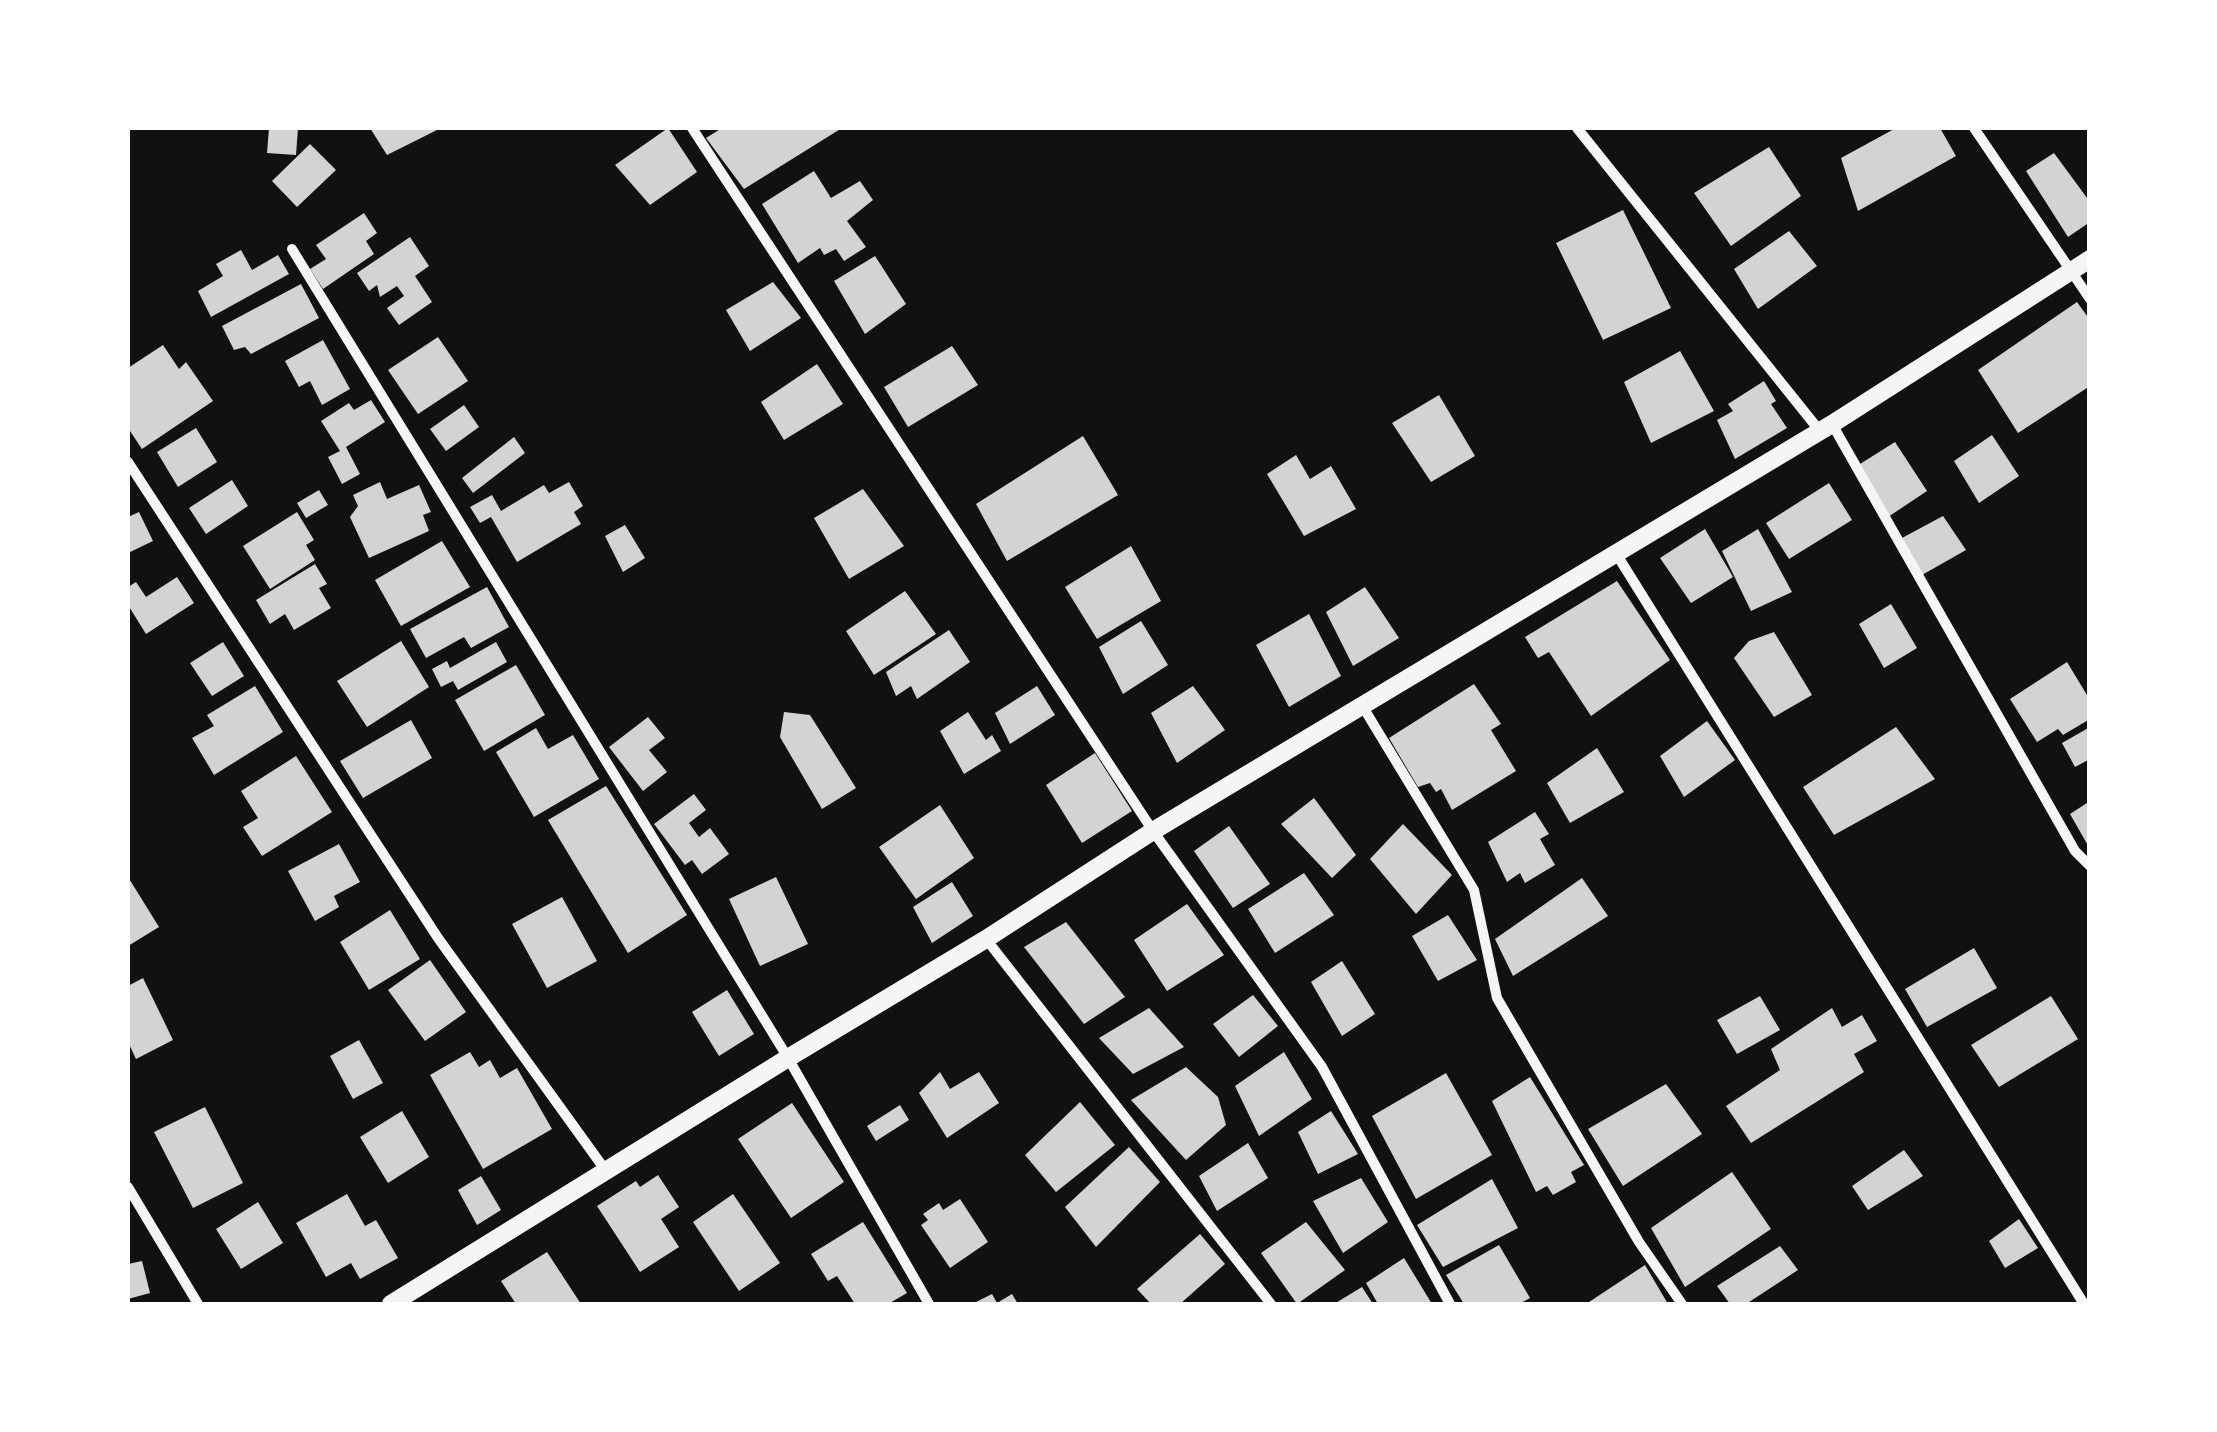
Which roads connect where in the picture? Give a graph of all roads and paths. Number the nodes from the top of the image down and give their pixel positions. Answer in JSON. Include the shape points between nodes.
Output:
{"nodes":[{"id":1,"x":692,"y":128,"type":"edge"},
{"id":2,"x":1576,"y":128,"type":"edge"},
{"id":3,"x":1974,"y":128,"type":"edge"},
{"id":4,"x":292,"y":249,"type":"dead end"},
{"id":5,"x":2090,"y":259,"type":"edge"},
{"id":6,"x":2069,"y":272,"type":"junction"},
{"id":7,"x":2090,"y":299,"type":"edge"},
{"id":8,"x":1826,"y":427,"type":"junction"},
{"id":9,"x":128,"y":462,"type":"edge"},
{"id":10,"x":1617,"y":555,"type":"junction"},
{"id":11,"x":1363,"y":707,"type":"junction"},
{"id":12,"x":1153,"y":831,"type":"junction"},
{"id":13,"x":2090,"y":866,"type":"edge"},
{"id":14,"x":986,"y":939,"type":"junction"},
{"id":15,"x":788,"y":1058,"type":"junction"},
{"id":16,"x":606,"y":1170,"type":"junction"},
{"id":17,"x":128,"y":1187,"type":"edge"},
{"id":18,"x":198,"y":1304,"type":"edge"},
{"id":19,"x":391,"y":1304,"type":"edge"},
{"id":20,"x":929,"y":1304,"type":"edge"},
{"id":21,"x":1271,"y":1304,"type":"edge"},
{"id":22,"x":1450,"y":1304,"type":"edge"},
{"id":23,"x":1682,"y":1304,"type":"edge"},
{"id":24,"x":2084,"y":1304,"type":"edge"}],
"edges":[{"from":1,"to":12,"type":"street"},
{"from":2,"to":8,"type":"street"},
{"from":3,"to":6,"type":"street"},
{"from":4,"to":15,"type":"street"},
{"from":5,"to":6,"type":"street"},
{"from":6,"to":7,"type":"street"},
{"from":6,"to":8,"type":"street"},
{"from":8,"to":10,"type":"street"},
{"from":8,"to":13,"type":"street","via":[[2075,851]]},
{"from":9,"to":16,"type":"street","via":[[438,938]]},
{"from":10,"to":11,"type":"street"},
{"from":10,"to":24,"type":"street"},
{"from":11,"to":12,"type":"street"},
{"from":11,"to":23,"type":"street","via":[[1474,890],[1497,998]]},
{"from":12,"to":14,"type":"street"},
{"from":12,"to":22,"type":"street","via":[[1322,1067]]},
{"from":14,"to":15,"type":"street"},
{"from":14,"to":21,"type":"street"},
{"from":15,"to":16,"type":"street"},
{"from":15,"to":20,"type":"street"},
{"from":16,"to":19,"type":"street"},
{"from":17,"to":18,"type":"street"}]}
